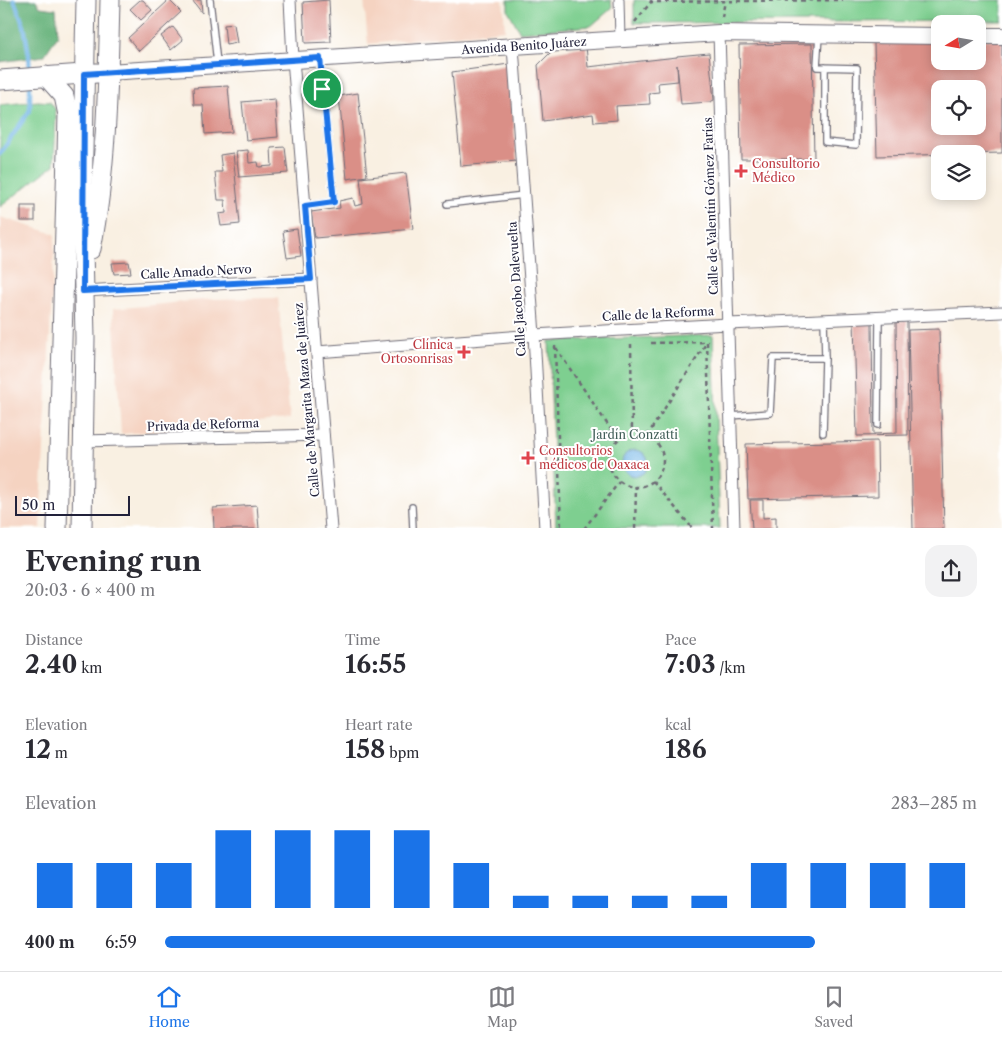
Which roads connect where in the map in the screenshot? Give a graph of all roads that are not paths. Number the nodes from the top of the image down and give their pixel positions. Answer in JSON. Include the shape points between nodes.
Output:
{"nodes":[{"id":1,"x":86,"y":0,"type":"edge"},
{"id":2,"x":110,"y":0,"type":"edge"},
{"id":3,"x":210,"y":0,"type":"edge"},
{"id":4,"x":290,"y":0,"type":"edge"},
{"id":5,"x":619,"y":0,"type":"edge"},
{"id":6,"x":719,"y":33,"type":"junction"},
{"id":7,"x":819,"y":35,"type":"junction"},
{"id":8,"x":931,"y":36,"type":"edge"},
{"id":9,"x":986,"y":36,"type":"edge"},
{"id":10,"x":1002,"y":36,"type":"edge"},
{"id":11,"x":620,"y":39,"type":"junction"},
{"id":12,"x":513,"y":47,"type":"junction"},
{"id":13,"x":320,"y":58,"type":"junction"},
{"id":14,"x":293,"y":59,"type":"junction"},
{"id":15,"x":217,"y":64,"type":"junction"},
{"id":16,"x":825,"y":67,"type":"junction"},
{"id":17,"x":108,"y":72,"type":"junction"},
{"id":18,"x":84,"y":74,"type":"junction"},
{"id":19,"x":46,"y":76,"type":"junction"},
{"id":20,"x":8,"y":79,"type":"edge"},
{"id":21,"x":524,"y":195,"type":"junction"},
{"id":22,"x":447,"y":204,"type":"dead end"},
{"id":23,"x":305,"y":206,"type":"junction"},
{"id":24,"x":311,"y":279,"type":"junction"},
{"id":25,"x":83,"y":291,"type":"junction"},
{"id":26,"x":1002,"y":312,"type":"edge"},
{"id":27,"x":879,"y":317,"type":"junction"},
{"id":28,"x":824,"y":320,"type":"junction"},
{"id":29,"x":62,"y":323,"type":"junction"},
{"id":30,"x":728,"y":324,"type":"junction"},
{"id":31,"x":534,"y":335,"type":"junction"},
{"id":32,"x":316,"y":352,"type":"junction"},
{"id":33,"x":825,"y":358,"type":"junction"},
{"id":34,"x":731,"y":416,"type":"junction"},
{"id":35,"x":878,"y":425,"type":"dead end"},
{"id":36,"x":823,"y":432,"type":"dead end"},
{"id":37,"x":323,"y":435,"type":"junction"},
{"id":38,"x":83,"y":442,"type":"junction"},
{"id":39,"x":412,"y":507,"type":"dead end"},
{"id":40,"x":57,"y":528,"type":"edge"},
{"id":41,"x":82,"y":528,"type":"edge"},
{"id":42,"x":331,"y":528,"type":"edge"},
{"id":43,"x":413,"y":528,"type":"edge"},
{"id":44,"x":545,"y":528,"type":"edge"},
{"id":45,"x":734,"y":528,"type":"edge"}],
"edges":[{"from":1,"to":18,"type":"main road"},
{"from":2,"to":17,"type":"main road"},
{"from":3,"to":15,"type":"lane"},
{"from":4,"to":14,"type":"street","name":"Calle de Margarita Maza de Juárez"},
{"from":5,"to":11,"type":"street"},
{"from":6,"to":7,"type":"main road","name":"Avenida Benito Juárez"},
{"from":6,"to":11,"type":"main road","name":"Avenida Benito Juárez"},
{"from":6,"to":30,"type":"street","name":"Calle de Valentín Gómez Farías"},
{"from":7,"to":8,"type":"main road","name":"Avenida Benito Juárez"},
{"from":7,"to":16,"type":"lane","via":[[817,67]]},
{"from":9,"to":10,"type":"main road"},
{"from":11,"to":12,"type":"main road","name":"Avenida Benito Juárez"},
{"from":12,"to":13,"type":"main road","name":"Avenida Benito Juárez"},
{"from":12,"to":21,"type":"street","name":"Calle Jacobo Dalevuelta"},
{"from":13,"to":14,"type":"main road","name":"Avenida Benito Juárez"},
{"from":13,"to":23,"type":"lane","via":[[334,202]]},
{"from":14,"to":15,"type":"main road","name":"Avenida Benito Juárez"},
{"from":14,"to":23,"type":"street","name":"Calle de Margarita Maza de Juárez"},
{"from":15,"to":17,"type":"main road","name":"Avenida Benito Juárez"},
{"from":16,"to":16,"type":"lane","via":[[825,142],[856,145],[857,68]]},
{"from":17,"to":18,"type":"main road"},
{"from":17,"to":25,"type":"main road","via":[[99,206]]},
{"from":18,"to":19,"type":"main road"},
{"from":18,"to":25,"type":"main road"},
{"from":19,"to":20,"type":"main road"},
{"from":19,"to":29,"type":"main road","via":[[64,96],[68,115]]},
{"from":21,"to":22,"type":"lane"},
{"from":21,"to":31,"type":"street","name":"Calle Jacobo Dalevuelta"},
{"from":23,"to":24,"type":"street","name":"Calle de Margarita Maza de Juárez"},
{"from":24,"to":25,"type":"street","name":"Calle Amado Nervo"},
{"from":24,"to":32,"type":"street","name":"Calle de Margarita Maza de Juárez"},
{"from":25,"to":29,"type":"main road"},
{"from":25,"to":38,"type":"main road"},
{"from":26,"to":27,"type":"street","name":"Calle de la Reforma"},
{"from":27,"to":28,"type":"street","name":"Calle de la Reforma"},
{"from":27,"to":35,"type":"lane"},
{"from":28,"to":30,"type":"street","name":"Calle de la Reforma"},
{"from":28,"to":33,"type":"lane"},
{"from":29,"to":40,"type":"main road"},
{"from":30,"to":31,"type":"street","name":"Calle de la Reforma"},
{"from":30,"to":34,"type":"street","name":"Calle de Valentín Gómez Farías"},
{"from":31,"to":32,"type":"street","name":"Calle de la Reforma"},
{"from":31,"to":44,"type":"street","name":"Calle Jacobo Dalevuelta"},
{"from":32,"to":37,"type":"street","name":"Calle de Margarita Maza de Juárez"},
{"from":33,"to":34,"type":"lane","via":[[774,358],[770,413]]},
{"from":33,"to":36,"type":"lane"},
{"from":34,"to":45,"type":"street","name":"Calle de Valentín Gómez Farías"},
{"from":37,"to":38,"type":"street","name":"Privada de Reforma"},
{"from":37,"to":42,"type":"street","name":"Calle de Margarita Maza de Juárez"},
{"from":38,"to":41,"type":"main road"},
{"from":39,"to":43,"type":"lane"}]}
